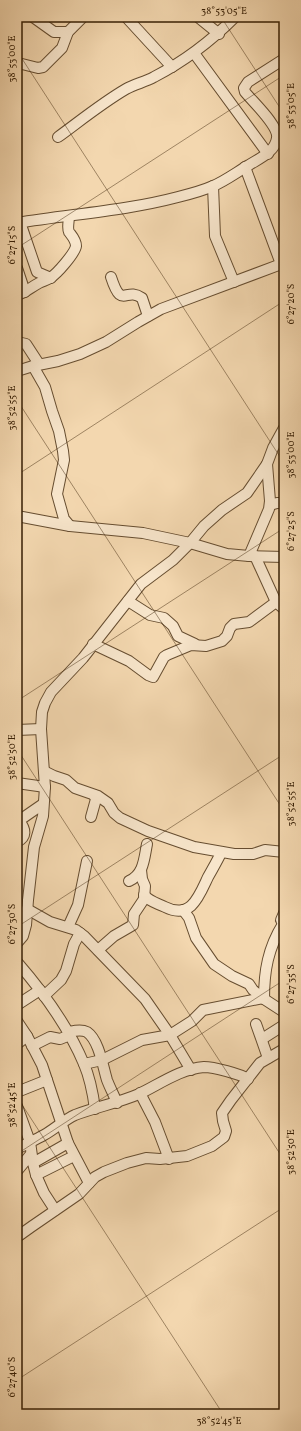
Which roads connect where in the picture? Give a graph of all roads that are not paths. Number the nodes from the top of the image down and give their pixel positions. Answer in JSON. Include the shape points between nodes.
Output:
{"nodes":[{"id":1,"x":33,"y":17,"type":"edge"},
{"id":2,"x":83,"y":17,"type":"edge"},
{"id":3,"x":126,"y":17,"type":"edge"},
{"id":4,"x":198,"y":17,"type":"edge"},
{"id":5,"x":235,"y":17,"type":"edge"},
{"id":6,"x":68,"y":32,"type":"junction"},
{"id":7,"x":219,"y":34,"type":"junction"},
{"id":8,"x":194,"y":53,"type":"junction"},
{"id":9,"x":284,"y":59,"type":"edge"},
{"id":10,"x":18,"y":63,"type":"edge"},
{"id":11,"x":172,"y":67,"type":"junction"},
{"id":12,"x":58,"y":138,"type":"dead end"},
{"id":13,"x":268,"y":154,"type":"junction"},
{"id":14,"x":244,"y":168,"type":"junction"},
{"id":15,"x":213,"y":186,"type":"junction"},
{"id":16,"x":69,"y":216,"type":"junction"},
{"id":17,"x":18,"y":222,"type":"edge"},
{"id":18,"x":282,"y":264,"type":"edge"},
{"id":19,"x":17,"y":268,"type":"edge"},
{"id":20,"x":111,"y":277,"type":"dead end"},
{"id":21,"x":51,"y":278,"type":"junction"},
{"id":22,"x":234,"y":282,"type":"junction"},
{"id":23,"x":21,"y":294,"type":"edge"},
{"id":24,"x":148,"y":316,"type":"junction"},
{"id":25,"x":17,"y":342,"type":"edge"},
{"id":26,"x":36,"y":365,"type":"junction"},
{"id":27,"x":17,"y":371,"type":"edge"},
{"id":28,"x":284,"y":428,"type":"edge"},
{"id":29,"x":267,"y":464,"type":"junction"},
{"id":30,"x":284,"y":503,"type":"edge"},
{"id":31,"x":270,"y":505,"type":"junction"},
{"id":32,"x":17,"y":516,"type":"edge"},
{"id":33,"x":70,"y":526,"type":"junction"},
{"id":34,"x":190,"y":543,"type":"junction"},
{"id":35,"x":252,"y":556,"type":"junction"},
{"id":36,"x":284,"y":556,"type":"edge"},
{"id":37,"x":128,"y":601,"type":"junction"},
{"id":38,"x":276,"y":602,"type":"junction"},
{"id":39,"x":284,"y":609,"type":"edge"},
{"id":40,"x":93,"y":644,"type":"junction"},
{"id":41,"x":195,"y":644,"type":"junction"},
{"id":42,"x":41,"y":729,"type":"junction"},
{"id":43,"x":17,"y":730,"type":"edge"},
{"id":44,"x":44,"y":771,"type":"junction"},
{"id":45,"x":17,"y":783,"type":"edge"},
{"id":46,"x":45,"y":787,"type":"junction"},
{"id":47,"x":96,"y":797,"type":"junction"},
{"id":48,"x":43,"y":804,"type":"junction"},
{"id":49,"x":91,"y":817,"type":"dead end"},
{"id":50,"x":21,"y":821,"type":"edge"},
{"id":51,"x":17,"y":842,"type":"edge"},
{"id":52,"x":147,"y":844,"type":"dead end"},
{"id":53,"x":37,"y":847,"type":"junction"},
{"id":54,"x":284,"y":852,"type":"edge"},
{"id":55,"x":220,"y":856,"type":"dead end"},
{"id":56,"x":87,"y":862,"type":"dead end"},
{"id":57,"x":141,"y":870,"type":"junction"},
{"id":58,"x":129,"y":881,"type":"dead end"},
{"id":59,"x":144,"y":895,"type":"junction"},
{"id":60,"x":17,"y":901,"type":"edge"},
{"id":61,"x":28,"y":904,"type":"junction"},
{"id":62,"x":183,"y":910,"type":"junction"},
{"id":63,"x":284,"y":913,"type":"edge"},
{"id":64,"x":22,"y":925,"type":"edge"},
{"id":65,"x":284,"y":925,"type":"edge"},
{"id":66,"x":68,"y":927,"type":"junction"},
{"id":67,"x":80,"y":933,"type":"junction"},
{"id":68,"x":17,"y":943,"type":"edge"},
{"id":69,"x":98,"y":950,"type":"junction"},
{"id":70,"x":17,"y":962,"type":"edge"},
{"id":71,"x":42,"y":993,"type":"junction"},
{"id":72,"x":264,"y":998,"type":"junction"},
{"id":73,"x":17,"y":1005,"type":"edge"},
{"id":74,"x":280,"y":1010,"type":"edge"},
{"id":75,"x":17,"y":1021,"type":"edge"},
{"id":76,"x":256,"y":1024,"type":"dead end"},
{"id":77,"x":282,"y":1026,"type":"edge"},
{"id":78,"x":69,"y":1034,"type":"junction"},
{"id":79,"x":170,"y":1035,"type":"junction"},
{"id":80,"x":27,"y":1036,"type":"junction"},
{"id":81,"x":262,"y":1038,"type":"junction"},
{"id":82,"x":17,"y":1044,"type":"edge"},
{"id":83,"x":32,"y":1046,"type":"junction"},
{"id":84,"x":284,"y":1049,"type":"edge"},
{"id":85,"x":268,"y":1058,"type":"junction"},
{"id":86,"x":102,"y":1060,"type":"junction"},
{"id":87,"x":84,"y":1064,"type":"junction"},
{"id":88,"x":191,"y":1070,"type":"junction"},
{"id":89,"x":248,"y":1079,"type":"junction"},
{"id":90,"x":47,"y":1080,"type":"junction"},
{"id":91,"x":17,"y":1092,"type":"edge"},
{"id":92,"x":140,"y":1093,"type":"junction"},
{"id":93,"x":117,"y":1103,"type":"junction"},
{"id":94,"x":17,"y":1106,"type":"edge"},
{"id":95,"x":95,"y":1109,"type":"junction"},
{"id":96,"x":62,"y":1123,"type":"junction"},
{"id":97,"x":30,"y":1142,"type":"junction"},
{"id":98,"x":68,"y":1143,"type":"junction"},
{"id":99,"x":17,"y":1149,"type":"edge"},
{"id":100,"x":74,"y":1156,"type":"junction"},
{"id":101,"x":32,"y":1158,"type":"junction"},
{"id":102,"x":169,"y":1159,"type":"junction"},
{"id":103,"x":17,"y":1171,"type":"edge"},
{"id":104,"x":36,"y":1175,"type":"junction"},
{"id":105,"x":89,"y":1183,"type":"junction"},
{"id":106,"x":55,"y":1210,"type":"junction"},
{"id":107,"x":17,"y":1237,"type":"edge"}],
"edges":[{"from":1,"to":6,"type":"street","via":[[54,32]]},
{"from":2,"to":6,"type":"street"},
{"from":3,"to":11,"type":"street"},
{"from":4,"to":7,"type":"street"},
{"from":5,"to":7,"type":"street"},
{"from":6,"to":10,"type":"street","via":[[63,47],[41,68]]},
{"from":7,"to":8,"type":"street"},
{"from":8,"to":11,"type":"street"},
{"from":8,"to":13,"type":"street"},
{"from":9,"to":13,"type":"street","via":[[248,82],[244,88],[276,130],[277,137]]},
{"from":11,"to":12,"type":"street","via":[[126,89]]},
{"from":13,"to":14,"type":"street"},
{"from":14,"to":15,"type":"street"},
{"from":14,"to":18,"type":"street"},
{"from":15,"to":16,"type":"street","via":[[159,202]]},
{"from":15,"to":22,"type":"street","via":[[216,236]]},
{"from":16,"to":17,"type":"street"},
{"from":16,"to":21,"type":"street","via":[[69,231],[76,247]]},
{"from":17,"to":21,"type":"street","via":[[37,272]]},
{"from":18,"to":22,"type":"street"},
{"from":19,"to":23,"type":"street"},
{"from":20,"to":24,"type":"street","via":[[119,295],[136,295],[142,298]]},
{"from":21,"to":23,"type":"street"},
{"from":22,"to":24,"type":"street"},
{"from":24,"to":26,"type":"street","via":[[93,349],[67,359]]},
{"from":25,"to":26,"type":"street","via":[[26,344]]},
{"from":26,"to":27,"type":"street"},
{"from":26,"to":33,"type":"street","via":[[64,451],[58,496],[64,520]]},
{"from":28,"to":29,"type":"street"},
{"from":29,"to":31,"type":"street"},
{"from":29,"to":34,"type":"street","via":[[247,493],[218,513]]},
{"from":30,"to":31,"type":"street"},
{"from":31,"to":35,"type":"street"},
{"from":32,"to":33,"type":"street"},
{"from":33,"to":34,"type":"street","via":[[143,533]]},
{"from":34,"to":35,"type":"street","via":[[227,554]]},
{"from":34,"to":37,"type":"street","via":[[173,560],[147,578]]},
{"from":35,"to":36,"type":"street"},
{"from":35,"to":38,"type":"street"},
{"from":37,"to":40,"type":"street"},
{"from":37,"to":41,"type":"street","via":[[150,615],[164,618],[173,626],[178,636]]},
{"from":38,"to":39,"type":"street"},
{"from":38,"to":41,"type":"street","via":[[249,622],[234,624],[222,641],[211,646]]},
{"from":40,"to":41,"type":"street","via":[[153,676],[164,657]]},
{"from":40,"to":42,"type":"street","via":[[51,692],[42,712]]},
{"from":42,"to":43,"type":"street"},
{"from":42,"to":44,"type":"street"},
{"from":44,"to":46,"type":"street"},
{"from":44,"to":47,"type":"street"},
{"from":45,"to":46,"type":"street"},
{"from":46,"to":48,"type":"street"},
{"from":47,"to":49,"type":"street"},
{"from":47,"to":54,"type":"street","via":[[108,803],[114,813],[133,825],[194,847],[234,854],[253,854],[265,850]]},
{"from":48,"to":50,"type":"street"},
{"from":48,"to":53,"type":"street"},
{"from":50,"to":51,"type":"street","via":[[24,836]]},
{"from":51,"to":53,"type":"street"},
{"from":52,"to":57,"type":"street"},
{"from":53,"to":61,"type":"street"},
{"from":55,"to":62,"type":"street","via":[[198,900]]},
{"from":56,"to":66,"type":"street","via":[[78,905]]},
{"from":57,"to":58,"type":"street"},
{"from":57,"to":59,"type":"street","via":[[145,886]]},
{"from":59,"to":62,"type":"street","via":[[150,901],[172,911]]},
{"from":59,"to":69,"type":"street","via":[[143,902],[134,914],[133,925],[114,936]]},
{"from":60,"to":61,"type":"street"},
{"from":61,"to":64,"type":"street"},
{"from":61,"to":66,"type":"street","via":[[50,922]]},
{"from":62,"to":72,"type":"street","via":[[189,918],[196,938],[214,964],[250,984],[253,990]]},
{"from":63,"to":65,"type":"street","via":[[281,920]]},
{"from":64,"to":68,"type":"street","via":[[23,936]]},
{"from":65,"to":72,"type":"street","via":[[274,942],[265,969]]},
{"from":66,"to":67,"type":"street"},
{"from":67,"to":69,"type":"street"},
{"from":67,"to":71,"type":"street","via":[[61,980]]},
{"from":69,"to":79,"type":"street","via":[[142,995]]},
{"from":70,"to":71,"type":"street"},
{"from":71,"to":73,"type":"street"},
{"from":71,"to":78,"type":"street"},
{"from":72,"to":74,"type":"street"},
{"from":72,"to":79,"type":"street","via":[[203,1010],[192,1021]]},
{"from":74,"to":77,"type":"street"},
{"from":75,"to":80,"type":"street"},
{"from":76,"to":81,"type":"street"},
{"from":77,"to":81,"type":"street"},
{"from":78,"to":83,"type":"street","via":[[60,1039],[50,1037]]},
{"from":78,"to":86,"type":"street","via":[[82,1030],[87,1032],[92,1037]]},
{"from":78,"to":87,"type":"street"},
{"from":79,"to":86,"type":"street","via":[[142,1040]]},
{"from":79,"to":88,"type":"street"},
{"from":80,"to":82,"type":"street"},
{"from":80,"to":83,"type":"street"},
{"from":81,"to":85,"type":"street"},
{"from":83,"to":90,"type":"street"},
{"from":84,"to":85,"type":"street"},
{"from":85,"to":89,"type":"street"},
{"from":86,"to":87,"type":"street"},
{"from":86,"to":93,"type":"street"},
{"from":87,"to":95,"type":"street"},
{"from":88,"to":89,"type":"street","via":[[206,1067]]},
{"from":88,"to":92,"type":"street","via":[[168,1078]]},
{"from":89,"to":102,"type":"street","via":[[222,1113],[226,1131],[224,1137],[205,1150]]},
{"from":90,"to":91,"type":"street"},
{"from":90,"to":96,"type":"street"},
{"from":92,"to":93,"type":"street"},
{"from":92,"to":102,"type":"street","via":[[155,1122]]},
{"from":93,"to":95,"type":"street"},
{"from":94,"to":97,"type":"street"},
{"from":95,"to":96,"type":"street"},
{"from":96,"to":97,"type":"street"},
{"from":96,"to":98,"type":"street"},
{"from":97,"to":99,"type":"street"},
{"from":97,"to":101,"type":"street"},
{"from":98,"to":100,"type":"street"},
{"from":98,"to":101,"type":"street"},
{"from":100,"to":104,"type":"street"},
{"from":100,"to":105,"type":"street"},
{"from":101,"to":103,"type":"street"},
{"from":101,"to":104,"type":"street"},
{"from":102,"to":105,"type":"street","via":[[146,1158],[127,1163],[104,1172]]},
{"from":104,"to":106,"type":"street"},
{"from":105,"to":106,"type":"street"},
{"from":106,"to":107,"type":"street"}]}
